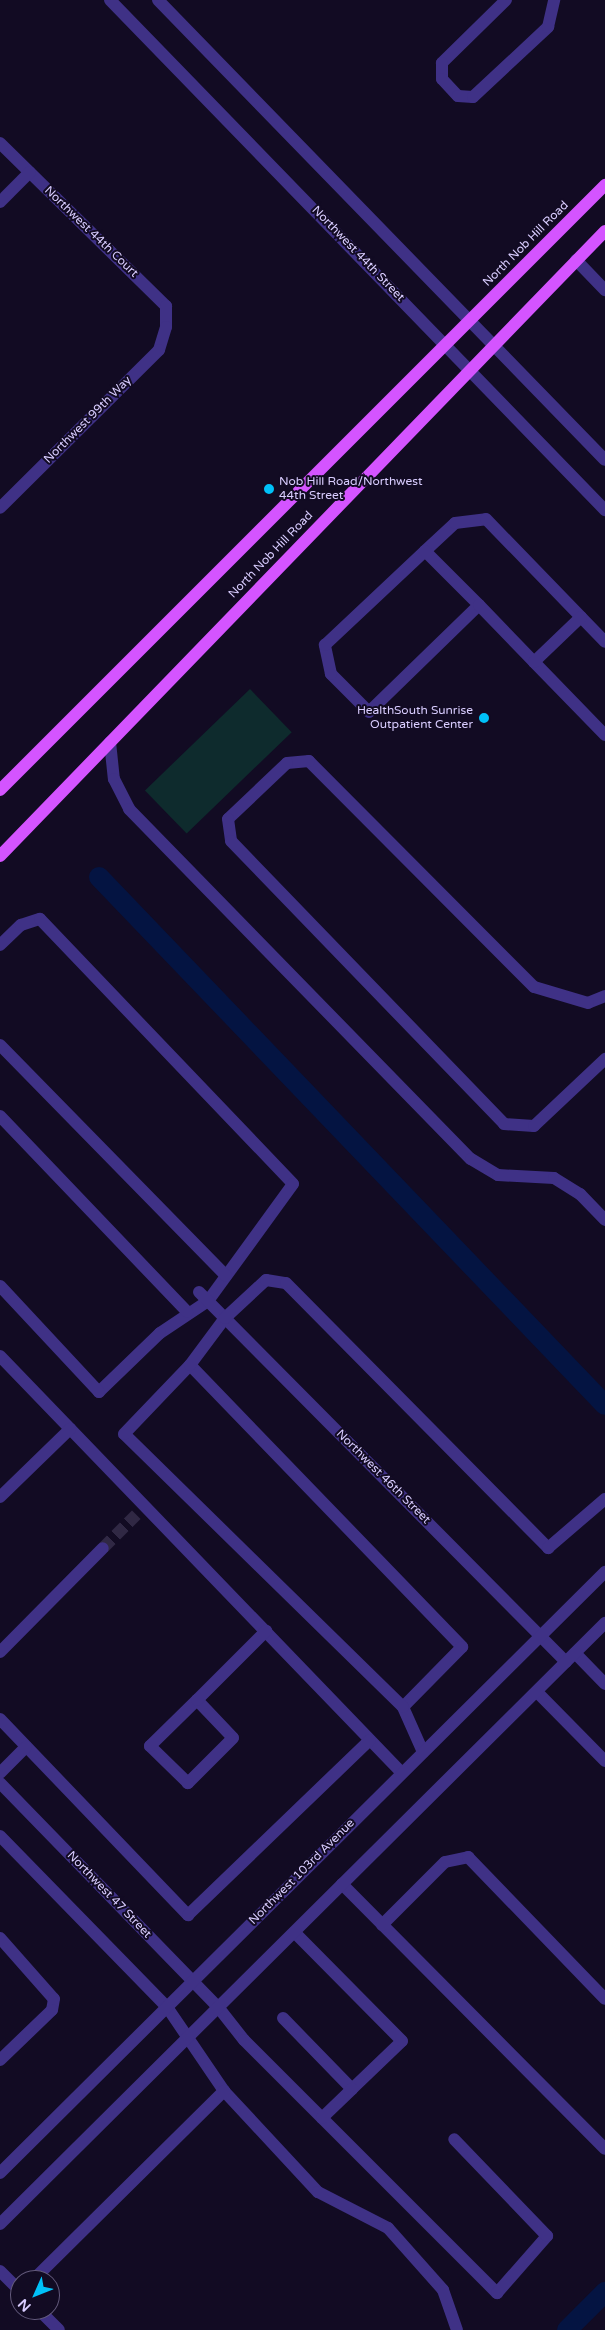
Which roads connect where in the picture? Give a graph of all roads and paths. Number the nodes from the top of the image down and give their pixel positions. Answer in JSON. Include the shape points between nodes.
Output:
{"nodes":[{"id":1,"x":110,"y":0,"type":"edge"},
{"id":2,"x":158,"y":0,"type":"edge"},
{"id":3,"x":506,"y":0,"type":"edge"},
{"id":4,"x":554,"y":0,"type":"edge"},
{"id":5,"x":0,"y":143,"type":"edge"},
{"id":6,"x":30,"y":172,"type":"junction"},
{"id":7,"x":605,"y":184,"type":"edge"},
{"id":8,"x":0,"y":202,"type":"edge"},
{"id":9,"x":605,"y":231,"type":"edge"},
{"id":10,"x":576,"y":260,"type":"junction"},
{"id":11,"x":605,"y":290,"type":"edge"},
{"id":12,"x":469,"y":320,"type":"junction"},
{"id":13,"x":166,"y":327,"type":"joint"},
{"id":14,"x":446,"y":344,"type":"junction"},
{"id":15,"x":492,"y":344,"type":"junction"},
{"id":16,"x":469,"y":369,"type":"junction"},
{"id":17,"x":605,"y":460,"type":"edge"},
{"id":18,"x":0,"y":508,"type":"edge"},
{"id":19,"x":605,"y":510,"type":"edge"},
{"id":20,"x":426,"y":551,"type":"junction"},
{"id":21,"x":479,"y":605,"type":"junction"},
{"id":22,"x":581,"y":617,"type":"junction"},
{"id":23,"x":605,"y":642,"type":"edge"},
{"id":24,"x":534,"y":662,"type":"junction"},
{"id":25,"x":605,"y":735,"type":"edge"},
{"id":26,"x":110,"y":742,"type":"junction"},
{"id":27,"x":0,"y":790,"type":"edge"},
{"id":28,"x":0,"y":856,"type":"edge"},
{"id":29,"x":0,"y":945,"type":"edge"},
{"id":30,"x":605,"y":996,"type":"edge"},
{"id":31,"x":0,"y":1045,"type":"edge"},
{"id":32,"x":605,"y":1059,"type":"edge"},
{"id":33,"x":0,"y":1116,"type":"edge"},
{"id":34,"x":605,"y":1220,"type":"edge"},
{"id":35,"x":226,"y":1276,"type":"junction"},
{"id":36,"x":0,"y":1286,"type":"edge"},
{"id":37,"x":203,"y":1296,"type":"junction"},
{"id":38,"x":187,"y":1312,"type":"junction"},
{"id":39,"x":225,"y":1318,"type":"junction"},
{"id":40,"x":0,"y":1356,"type":"edge"},
{"id":41,"x":190,"y":1365,"type":"junction"},
{"id":42,"x":70,"y":1429,"type":"junction"},
{"id":43,"x":0,"y":1497,"type":"edge"},
{"id":44,"x":605,"y":1499,"type":"edge"},
{"id":45,"x":103,"y":1548,"type":"tunnel mouth"},
{"id":46,"x":605,"y":1572,"type":"edge"},
{"id":47,"x":605,"y":1623,"type":"edge"},
{"id":48,"x":266,"y":1631,"type":"junction"},
{"id":49,"x":541,"y":1636,"type":"junction"},
{"id":50,"x":0,"y":1652,"type":"edge"},
{"id":51,"x":571,"y":1657,"type":"junction"},
{"id":52,"x":605,"y":1684,"type":"edge"},
{"id":53,"x":537,"y":1692,"type":"junction"},
{"id":54,"x":197,"y":1700,"type":"junction"},
{"id":55,"x":402,"y":1707,"type":"junction"},
{"id":56,"x":0,"y":1719,"type":"edge"},
{"id":57,"x":370,"y":1740,"type":"junction"},
{"id":58,"x":26,"y":1747,"type":"junction"},
{"id":59,"x":423,"y":1752,"type":"junction"},
{"id":60,"x":605,"y":1761,"type":"edge"},
{"id":61,"x":0,"y":1773,"type":"edge"},
{"id":62,"x":402,"y":1773,"type":"junction"},
{"id":63,"x":0,"y":1783,"type":"edge"},
{"id":64,"x":0,"y":1836,"type":"edge"},
{"id":65,"x":342,"y":1884,"type":"junction"},
{"id":66,"x":382,"y":1924,"type":"junction"},
{"id":67,"x":294,"y":1932,"type":"junction"},
{"id":68,"x":0,"y":1938,"type":"edge"},
{"id":69,"x":193,"y":1981,"type":"junction"},
{"id":70,"x":605,"y":1999,"type":"edge"},
{"id":71,"x":167,"y":2007,"type":"junction"},
{"id":72,"x":218,"y":2007,"type":"junction"},
{"id":73,"x":283,"y":2018,"type":"dead end"},
{"id":74,"x":185,"y":2040,"type":"junction"},
{"id":75,"x":0,"y":2060,"type":"edge"},
{"id":76,"x":352,"y":2089,"type":"junction"},
{"id":77,"x":224,"y":2091,"type":"junction"},
{"id":78,"x":322,"y":2118,"type":"junction"},
{"id":79,"x":454,"y":2139,"type":"dead end"},
{"id":80,"x":605,"y":2149,"type":"edge"},
{"id":81,"x":0,"y":2173,"type":"edge"},
{"id":82,"x":0,"y":2224,"type":"edge"},
{"id":83,"x":43,"y":2270,"type":"edge"},
{"id":84,"x":0,"y":2271,"type":"edge"},
{"id":85,"x":10,"y":2281,"type":"edge"},
{"id":86,"x":49,"y":2320,"type":"edge"},
{"id":87,"x":59,"y":2330,"type":"edge"},
{"id":88,"x":457,"y":2330,"type":"edge"}],
"edges":[{"from":1,"to":14,"type":"street","name":"Northwest 44th Street"},
{"from":2,"to":12,"type":"street"},
{"from":3,"to":4,"type":"street","via":[[442,63],[442,78],[458,96],[473,97],[548,27]]},
{"from":5,"to":6,"type":"street","name":"Northwest 44th Court"},
{"from":6,"to":8,"type":"street"},
{"from":6,"to":13,"type":"street","name":"Northwest 44th Court","via":[[166,306]]},
{"from":7,"to":12,"type":"main road","name":"North Nob Hill Road"},
{"from":9,"to":10,"type":"main road","name":"North Nob Hill Road"},
{"from":10,"to":11,"type":"street"},
{"from":10,"to":15,"type":"main road","name":"North Nob Hill Road"},
{"from":12,"to":14,"type":"main road","name":"North Nob Hill Road"},
{"from":12,"to":15,"type":"street"},
{"from":13,"to":18,"type":"street","name":"Northwest 99th Way","via":[[160,350]]},
{"from":14,"to":16,"type":"street","name":"Northwest 44th Street"},
{"from":14,"to":27,"type":"main road","name":"North Nob Hill Road"},
{"from":15,"to":16,"type":"main road","name":"North Nob Hill Road"},
{"from":15,"to":17,"type":"street"},
{"from":16,"to":19,"type":"street","name":"Northwest 44th Street"},
{"from":16,"to":26,"type":"main road","name":"North Nob Hill Road"},
{"from":20,"to":21,"type":"street"},
{"from":20,"to":21,"type":"street","via":[[325,645],[331,674],[369,712]]},
{"from":20,"to":22,"type":"street","via":[[455,523],[486,519]]},
{"from":21,"to":24,"type":"street"},
{"from":22,"to":23,"type":"street"},
{"from":22,"to":24,"type":"street"},
{"from":24,"to":25,"type":"street"},
{"from":26,"to":28,"type":"main road","name":"North Nob Hill Road"},
{"from":26,"to":34,"type":"street","via":[[114,779],[129,809],[471,1158],[498,1175],[554,1178],[580,1194]]},
{"from":29,"to":35,"type":"street","via":[[21,925],[40,919],[293,1184]]},
{"from":30,"to":32,"type":"street","via":[[588,1003],[534,987],[309,761],[287,763],[228,819],[231,841],[504,1124],[534,1126]]},
{"from":31,"to":35,"type":"street"},
{"from":33,"to":38,"type":"street"},
{"from":35,"to":37,"type":"street"},
{"from":36,"to":38,"type":"street","via":[[98,1392]]},
{"from":37,"to":38,"type":"street"},
{"from":37,"to":39,"type":"street","name":"Northwest 46th Street"},
{"from":39,"to":41,"type":"street"},
{"from":39,"to":44,"type":"street","via":[[266,1280],[286,1283],[548,1548]]},
{"from":39,"to":49,"type":"street","name":"Northwest 46th Street"},
{"from":40,"to":42,"type":"street"},
{"from":41,"to":55,"type":"street","via":[[462,1647]]},
{"from":41,"to":55,"type":"street","via":[[124,1434]]},
{"from":42,"to":43,"type":"street"},
{"from":42,"to":48,"type":"street","via":[[140,1510]]},
{"from":45,"to":50,"type":"street"},
{"from":46,"to":49,"type":"street","name":"Northwest 103rd Avenue"},
{"from":47,"to":51,"type":"street"},
{"from":48,"to":54,"type":"street"},
{"from":48,"to":57,"type":"street"},
{"from":49,"to":51,"type":"street","name":"Northwest 46th Street"},
{"from":49,"to":59,"type":"street","name":"Northwest 103rd Avenue"},
{"from":51,"to":52,"type":"street","name":"Northwest 46th Street"},
{"from":51,"to":53,"type":"street"},
{"from":53,"to":60,"type":"street"},
{"from":53,"to":65,"type":"street"},
{"from":54,"to":54,"type":"street","via":[[150,1746],[188,1783],[233,1738]]},
{"from":55,"to":59,"type":"street"},
{"from":56,"to":58,"type":"street"},
{"from":57,"to":58,"type":"street","via":[[188,1915]]},
{"from":57,"to":62,"type":"street"},
{"from":58,"to":61,"type":"street"},
{"from":59,"to":62,"type":"street","name":"Northwest 103rd Avenue"},
{"from":62,"to":69,"type":"street","name":"Northwest 103rd Avenue"},
{"from":63,"to":69,"type":"street","name":"Northwest 47 Street"},
{"from":64,"to":71,"type":"street"},
{"from":65,"to":66,"type":"street"},
{"from":65,"to":67,"type":"street"},
{"from":66,"to":70,"type":"street","via":[[445,1862],[468,1857]]},
{"from":66,"to":80,"type":"street"},
{"from":67,"to":72,"type":"street"},
{"from":67,"to":76,"type":"street","via":[[402,2042]]},
{"from":68,"to":75,"type":"street","via":[[54,1999],[52,2010]]},
{"from":69,"to":71,"type":"street","name":"Northwest 103rd Avenue"},
{"from":69,"to":72,"type":"street","name":"Northwest 47 Street"},
{"from":71,"to":74,"type":"street"},
{"from":71,"to":81,"type":"street","name":"Northwest 103rd Avenue"},
{"from":72,"to":74,"type":"street"},
{"from":72,"to":78,"type":"street","name":"Northwest 47 Street"},
{"from":73,"to":76,"type":"street"},
{"from":74,"to":77,"type":"street"},
{"from":74,"to":82,"type":"street"},
{"from":76,"to":78,"type":"street"},
{"from":77,"to":83,"type":"street"},
{"from":77,"to":88,"type":"street","via":[[318,2192],[388,2228],[443,2290]]},
{"from":78,"to":79,"type":"street","name":"Northwest 47 Street","via":[[497,2293],[547,2236]]},
{"from":84,"to":85,"type":"street"},
{"from":86,"to":87,"type":"street"}]}
